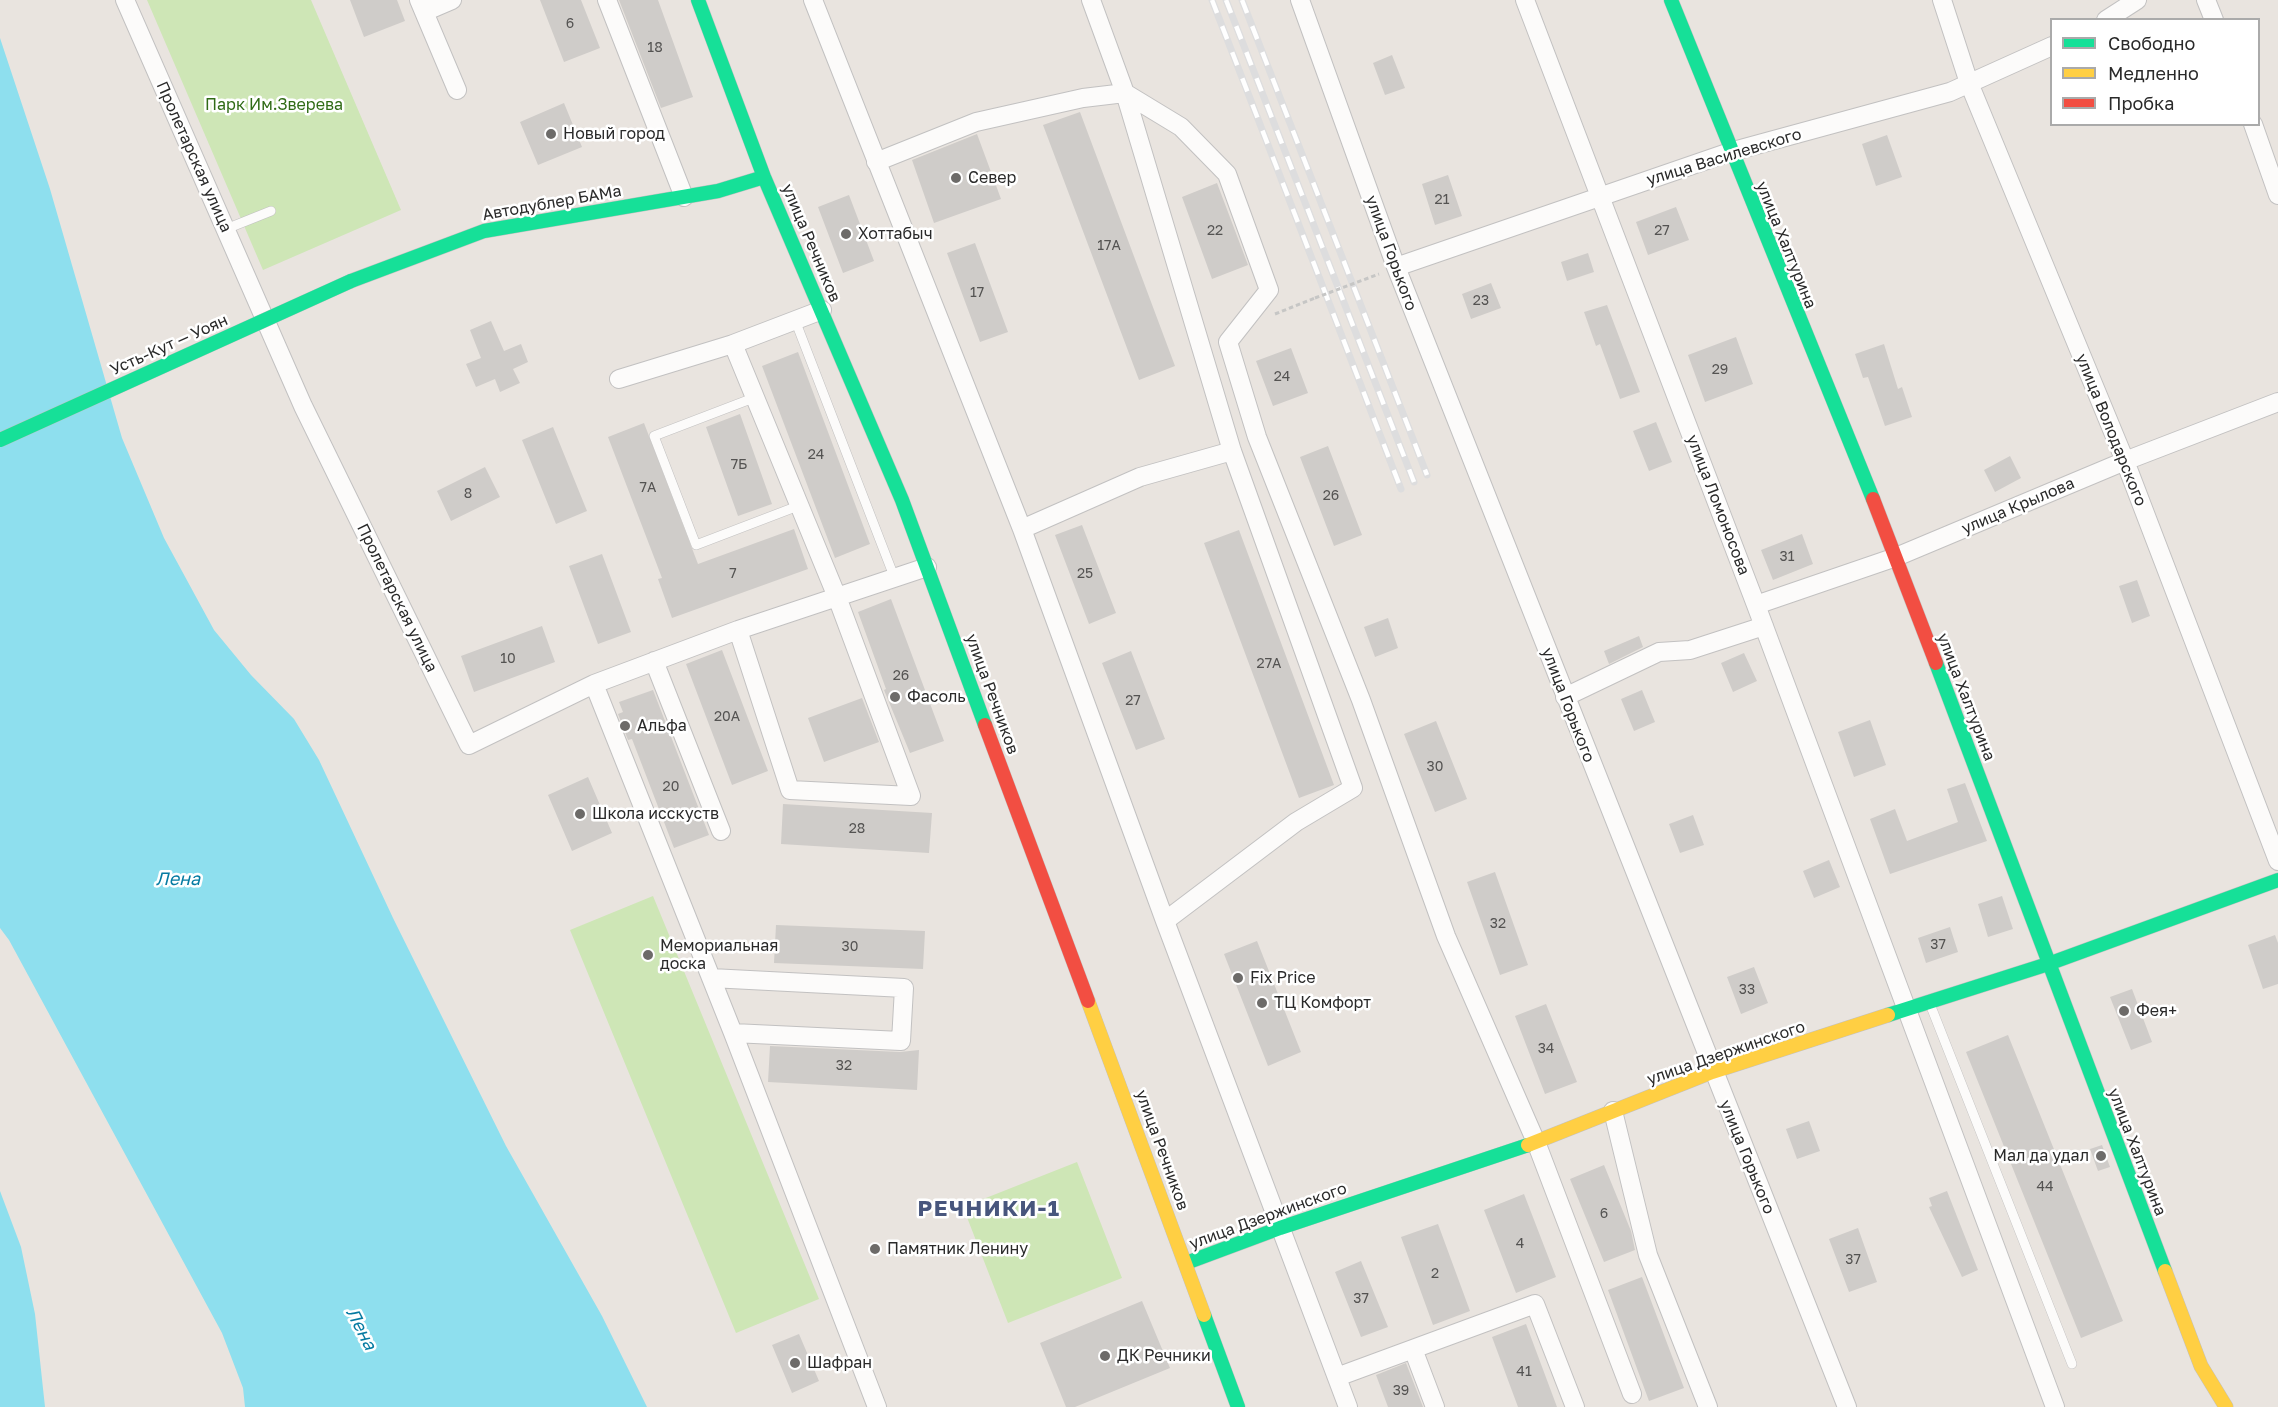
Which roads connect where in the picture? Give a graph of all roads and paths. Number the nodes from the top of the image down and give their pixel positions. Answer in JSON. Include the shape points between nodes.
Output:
{"nodes":[{"id":1,"x":125,"y":0,"type":"edge"},
{"id":2,"x":452,"y":0,"type":"edge"},
{"id":3,"x":607,"y":0,"type":"edge"},
{"id":4,"x":698,"y":0,"type":"edge"},
{"id":5,"x":813,"y":0,"type":"edge"},
{"id":6,"x":1091,"y":0,"type":"edge"},
{"id":7,"x":1300,"y":0,"type":"edge"},
{"id":8,"x":1525,"y":0,"type":"edge"},
{"id":9,"x":1671,"y":0,"type":"edge"},
{"id":10,"x":1942,"y":0,"type":"edge"},
{"id":11,"x":2137,"y":0,"type":"edge"},
{"id":12,"x":2206,"y":0,"type":"edge"},
{"id":13,"x":422,"y":6,"type":"edge"},
{"id":14,"x":2109,"y":18,"type":"edge"},
{"id":15,"x":2213,"y":18,"type":"edge"},
{"id":16,"x":2050,"y":47,"type":"edge"},
{"id":17,"x":1969,"y":83,"type":"junction"},
{"id":18,"x":457,"y":90,"type":"dead end"},
{"id":19,"x":1125,"y":93,"type":"junction"},
{"id":20,"x":2254,"y":126,"type":"edge"},
{"id":21,"x":1730,"y":152,"type":"junction"},
{"id":22,"x":876,"y":162,"type":"junction"},
{"id":23,"x":764,"y":177,"type":"junction"},
{"id":24,"x":2278,"y":195,"type":"edge"},
{"id":25,"x":1600,"y":196,"type":"junction"},
{"id":26,"x":684,"y":197,"type":"junction"},
{"id":27,"x":271,"y":212,"type":"dead end"},
{"id":28,"x":226,"y":229,"type":"junction"},
{"id":29,"x":1388,"y":271,"type":"junction"},
{"id":30,"x":351,"y":281,"type":"joint"},
{"id":31,"x":1269,"y":290,"type":"junction"},
{"id":32,"x":822,"y":310,"type":"junction"},
{"id":33,"x":795,"y":320,"type":"junction"},
{"id":34,"x":733,"y":344,"type":"junction"},
{"id":35,"x":619,"y":379,"type":"dead end"},
{"id":36,"x":757,"y":397,"type":"junction"},
{"id":37,"x":2278,"y":402,"type":"edge"},
{"id":38,"x":0,"y":440,"type":"edge"},
{"id":39,"x":1232,"y":451,"type":"junction"},
{"id":40,"x":2125,"y":461,"type":"junction"},
{"id":41,"x":798,"y":506,"type":"junction"},
{"id":42,"x":1022,"y":529,"type":"junction"},
{"id":43,"x":1896,"y":557,"type":"junction"},
{"id":44,"x":927,"y":567,"type":"junction"},
{"id":45,"x":895,"y":579,"type":"junction"},
{"id":46,"x":837,"y":597,"type":"junction"},
{"id":47,"x":1756,"y":605,"type":"junction"},
{"id":48,"x":1764,"y":626,"type":"junction"},
{"id":49,"x":738,"y":630,"type":"junction"},
{"id":50,"x":654,"y":661,"type":"junction"},
{"id":51,"x":594,"y":684,"type":"junction"},
{"id":52,"x":1565,"y":697,"type":"junction"},
{"id":53,"x":721,"y":831,"type":"dead end"},
{"id":54,"x":2278,"y":861,"type":"edge"},
{"id":55,"x":2278,"y":880,"type":"edge"},
{"id":56,"x":1165,"y":921,"type":"junction"},
{"id":57,"x":2048,"y":964,"type":"junction"},
{"id":58,"x":711,"y":978,"type":"junction"},
{"id":59,"x":1930,"y":1004,"type":"junction"},
{"id":60,"x":1907,"y":1011,"type":"junction"},
{"id":61,"x":733,"y":1033,"type":"junction"},
{"id":62,"x":1712,"y":1072,"type":"junction"},
{"id":63,"x":1613,"y":1111,"type":"junction"},
{"id":64,"x":1536,"y":1142,"type":"junction"},
{"id":65,"x":1280,"y":1228,"type":"junction"},
{"id":66,"x":1186,"y":1263,"type":"junction"},
{"id":67,"x":1413,"y":1349,"type":"junction"},
{"id":68,"x":2072,"y":1364,"type":"dead end"},
{"id":69,"x":1337,"y":1377,"type":"junction"},
{"id":70,"x":1632,"y":1394,"type":"dead end"},
{"id":71,"x":877,"y":1407,"type":"edge"},
{"id":72,"x":1238,"y":1407,"type":"edge"},
{"id":73,"x":1348,"y":1407,"type":"edge"},
{"id":74,"x":1435,"y":1407,"type":"edge"},
{"id":75,"x":1575,"y":1407,"type":"edge"},
{"id":76,"x":1708,"y":1407,"type":"edge"},
{"id":77,"x":1846,"y":1407,"type":"edge"},
{"id":78,"x":2055,"y":1407,"type":"edge"},
{"id":79,"x":2226,"y":1407,"type":"edge"}],
"edges":[{"from":1,"to":28,"type":"street","name":"Пролетарская улица"},
{"from":2,"to":13,"type":"street"},
{"from":3,"to":26,"type":"street"},
{"from":4,"to":23,"type":"main road","name":"улица Речников"},
{"from":5,"to":22,"type":"street"},
{"from":6,"to":19,"type":"street"},
{"from":7,"to":29,"type":"street","name":"улица Горького"},
{"from":8,"to":25,"type":"street","name":"улица Ломоносова"},
{"from":9,"to":21,"type":"main road","name":"улица Халтурина"},
{"from":10,"to":17,"type":"street","name":"улица Володарского"},
{"from":11,"to":14,"type":"street"},
{"from":12,"to":15,"type":"street"},
{"from":13,"to":18,"type":"street"},
{"from":16,"to":17,"type":"street","name":"улица Василевского"},
{"from":17,"to":21,"type":"street","name":"улица Василевского","via":[[1950,92]]},
{"from":17,"to":40,"type":"street","name":"улица Володарского"},
{"from":19,"to":22,"type":"street","via":[[1083,98],[976,122]]},
{"from":19,"to":31,"type":"street","via":[[1180,127],[1227,174]]},
{"from":19,"to":39,"type":"street"},
{"from":20,"to":24,"type":"street"},
{"from":21,"to":25,"type":"street","name":"улица Василевского"},
{"from":21,"to":43,"type":"main road","name":"улица Халтурина"},
{"from":22,"to":42,"type":"street"},
{"from":23,"to":26,"type":"main road","name":"Автодублер БАМа"},
{"from":23,"to":32,"type":"main road","name":"улица Речников"},
{"from":25,"to":29,"type":"street","name":"улица Василевского"},
{"from":25,"to":47,"type":"street","name":"улица Ломоносова"},
{"from":26,"to":30,"type":"main road","name":"Автодублер БАМа","via":[[484,231]]},
{"from":27,"to":28,"type":"lane"},
{"from":28,"to":51,"type":"street","name":"Пролетарская улица","via":[[303,406],[469,745]]},
{"from":29,"to":31,"type":"path","bridge":true,"via":[[1273,315]]},
{"from":29,"to":52,"type":"street","name":"улица Горького"},
{"from":30,"to":38,"type":"main road","name":"Усть-Кут — Уоян","bridge":true},
{"from":31,"to":64,"type":"street","via":[[1228,342],[1257,437],[1360,700],[1446,936]]},
{"from":32,"to":33,"type":"street"},
{"from":32,"to":44,"type":"main road","name":"улица Речников"},
{"from":33,"to":34,"type":"street"},
{"from":33,"to":45,"type":"lane"},
{"from":34,"to":35,"type":"street"},
{"from":34,"to":36,"type":"street"},
{"from":36,"to":41,"type":"street"},
{"from":36,"to":41,"type":"lane","via":[[654,436],[696,545]]},
{"from":37,"to":40,"type":"street","name":"улица Крылова"},
{"from":39,"to":42,"type":"street","via":[[1140,477]]},
{"from":39,"to":56,"type":"street","via":[[1353,788],[1296,822]]},
{"from":40,"to":43,"type":"street","name":"улица Крылова"},
{"from":40,"to":54,"type":"street","name":"улица Володарского"},
{"from":41,"to":46,"type":"street"},
{"from":42,"to":56,"type":"street"},
{"from":43,"to":47,"type":"street","name":"улица Крылова"},
{"from":43,"to":57,"type":"main road","name":"улица Халтурина"},
{"from":44,"to":45,"type":"street","name":"Пролетарская улица"},
{"from":44,"to":66,"type":"main road","name":"улица Речников"},
{"from":45,"to":46,"type":"street","name":"Пролетарская улица"},
{"from":46,"to":49,"type":"street","name":"Пролетарская улица"},
{"from":46,"to":49,"type":"street","via":[[910,796],[790,790]]},
{"from":47,"to":48,"type":"street","name":"улица Ломоносова"},
{"from":48,"to":52,"type":"street","via":[[1690,650],[1659,652]]},
{"from":48,"to":60,"type":"street","name":"улица Ломоносова"},
{"from":49,"to":50,"type":"street","name":"Пролетарская улица"},
{"from":50,"to":51,"type":"street","name":"Пролетарская улица"},
{"from":50,"to":53,"type":"street"},
{"from":51,"to":58,"type":"street"},
{"from":52,"to":62,"type":"street","name":"улица Горького"},
{"from":55,"to":57,"type":"main road","name":"улица Дзержинского"},
{"from":56,"to":65,"type":"street"},
{"from":57,"to":59,"type":"main road","name":"улица Дзержинского"},
{"from":57,"to":79,"type":"main road","name":"улица Халтурина","via":[[2201,1366]]},
{"from":58,"to":61,"type":"street"},
{"from":58,"to":61,"type":"street","via":[[904,988],[901,1041]]},
{"from":59,"to":60,"type":"main road","name":"улица Дзержинского"},
{"from":59,"to":68,"type":"lane"},
{"from":60,"to":62,"type":"main road","name":"улица Дзержинского"},
{"from":60,"to":78,"type":"street","name":"улица Ломоносова"},
{"from":61,"to":71,"type":"street"},
{"from":62,"to":63,"type":"main road","name":"улица Дзержинского"},
{"from":62,"to":77,"type":"street","name":"улица Горького"},
{"from":63,"to":64,"type":"main road","name":"улица Дзержинского"},
{"from":63,"to":76,"type":"street","via":[[1648,1255]]},
{"from":64,"to":65,"type":"main road","name":"улица Дзержинского"},
{"from":64,"to":70,"type":"street"},
{"from":65,"to":66,"type":"main road","name":"улица Дзержинского"},
{"from":65,"to":69,"type":"street"},
{"from":66,"to":72,"type":"main road","name":"улица Речников"},
{"from":67,"to":69,"type":"street"},
{"from":67,"to":74,"type":"street"},
{"from":67,"to":75,"type":"street","via":[[1535,1304]]},
{"from":69,"to":73,"type":"street"}]}
